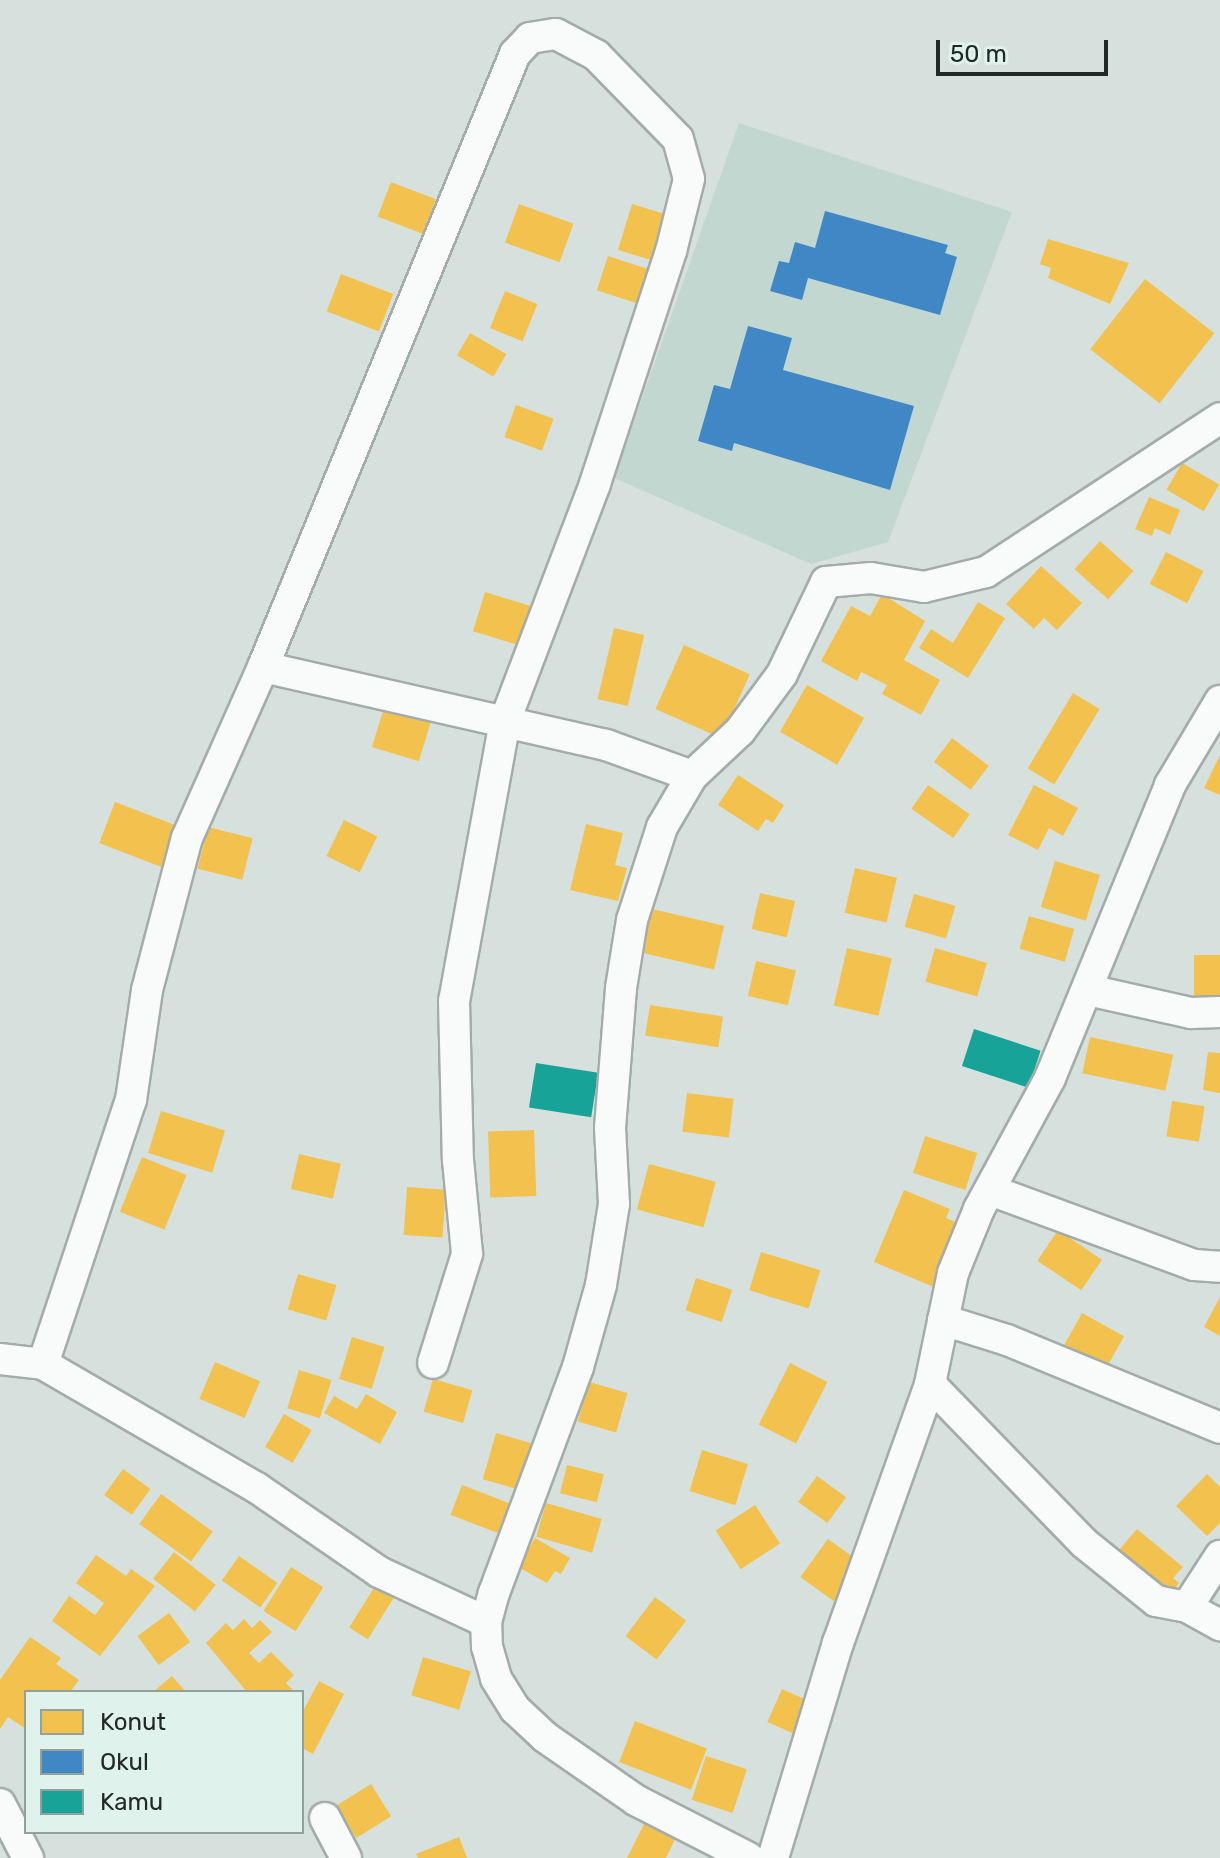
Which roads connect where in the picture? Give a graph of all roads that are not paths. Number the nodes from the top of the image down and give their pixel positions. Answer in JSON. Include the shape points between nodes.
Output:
{"nodes":[{"id":1,"x":1220,"y":418,"type":"edge"},
{"id":2,"x":263,"y":667,"type":"junction"},
{"id":3,"x":1220,"y":701,"type":"edge"},
{"id":4,"x":505,"y":721,"type":"junction"},
{"id":5,"x":692,"y":776,"type":"junction"},
{"id":6,"x":1088,"y":990,"type":"junction"},
{"id":7,"x":1220,"y":1012,"type":"edge"},
{"id":8,"x":990,"y":1190,"type":"junction"},
{"id":9,"x":1220,"y":1267,"type":"edge"},
{"id":10,"x":943,"y":1320,"type":"junction"},
{"id":11,"x":0,"y":1359,"type":"edge"},
{"id":12,"x":433,"y":1363,"type":"dead end"},
{"id":13,"x":43,"y":1364,"type":"junction"},
{"id":14,"x":930,"y":1384,"type":"junction"},
{"id":15,"x":1220,"y":1428,"type":"edge"},
{"id":16,"x":1220,"y":1556,"type":"edge"},
{"id":17,"x":1187,"y":1607,"type":"junction"},
{"id":18,"x":486,"y":1622,"type":"junction"},
{"id":19,"x":1220,"y":1625,"type":"edge"},
{"id":20,"x":0,"y":1804,"type":"edge"},
{"id":21,"x":325,"y":1818,"type":"dead end"},
{"id":22,"x":28,"y":1858,"type":"edge"},
{"id":23,"x":346,"y":1858,"type":"edge"},
{"id":24,"x":749,"y":1858,"type":"edge"},
{"id":25,"x":773,"y":1858,"type":"edge"}],
"edges":[{"from":1,"to":5,"type":"street","via":[[986,572],[924,587],[871,578],[826,582],[782,674],[740,731]]},
{"from":2,"to":4,"type":"street"},
{"from":2,"to":4,"type":"street","via":[[515,54],[530,38],[556,34],[596,55],[678,139],[689,179],[671,251],[595,484]]},
{"from":2,"to":13,"type":"street","via":[[187,838],[147,990],[131,1100]]},
{"from":3,"to":6,"type":"street","via":[[1170,785]]},
{"from":4,"to":5,"type":"street","via":[[606,745]]},
{"from":4,"to":12,"type":"street","via":[[454,1001],[458,1160],[467,1254]]},
{"from":5,"to":18,"type":"street","via":[[662,827],[632,920],[610,1128],[614,1204],[601,1285],[578,1367]]},
{"from":6,"to":7,"type":"street","via":[[1191,1013]]},
{"from":6,"to":8,"type":"street","via":[[1050,1078]]},
{"from":8,"to":9,"type":"street","via":[[1194,1265]]},
{"from":8,"to":10,"type":"street","via":[[953,1273]]},
{"from":10,"to":14,"type":"street"},
{"from":10,"to":15,"type":"street","via":[[1007,1340]]},
{"from":11,"to":13,"type":"street"},
{"from":13,"to":18,"type":"street","via":[[257,1488],[379,1572]]},
{"from":14,"to":17,"type":"street","via":[[1084,1543],[1156,1601]]},
{"from":14,"to":25,"type":"street","via":[[838,1643]]},
{"from":16,"to":17,"type":"street"},
{"from":17,"to":19,"type":"street"},
{"from":18,"to":24,"type":"street","via":[[496,1678],[515,1709],[545,1737],[625,1794]]},
{"from":20,"to":22,"type":"street"},
{"from":21,"to":23,"type":"street"}]}
